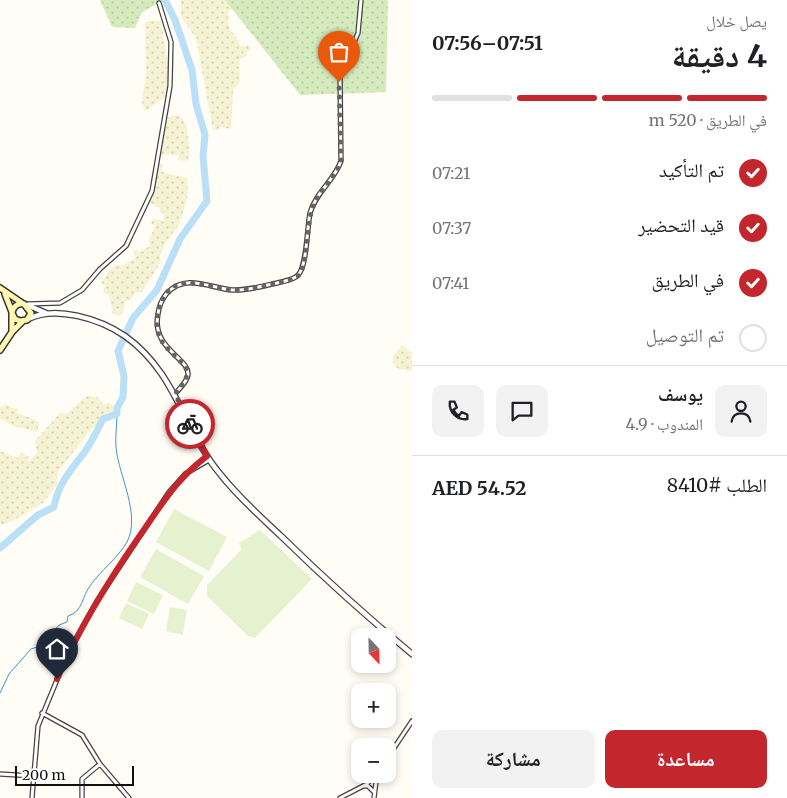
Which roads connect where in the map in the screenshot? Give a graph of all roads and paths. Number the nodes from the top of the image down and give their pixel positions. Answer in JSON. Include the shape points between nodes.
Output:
{"nodes":[{"id":1,"x":361,"y":0,"type":"edge"},
{"id":2,"x":159,"y":3,"type":"dead end"},
{"id":3,"x":2,"y":290,"type":"edge"},
{"id":4,"x":26,"y":304,"type":"junction"},
{"id":5,"x":12,"y":313,"type":"junction"},
{"id":6,"x":47,"y":313,"type":"junction"},
{"id":7,"x":25,"y":321,"type":"junction"},
{"id":8,"x":12,"y":332,"type":"junction"},
{"id":9,"x":0,"y":350,"type":"edge"},
{"id":10,"x":175,"y":394,"type":"junction"},
{"id":11,"x":208,"y":458,"type":"junction"},
{"id":12,"x":412,"y":654,"type":"edge"},
{"id":13,"x":42,"y":713,"type":"junction"},
{"id":14,"x":412,"y":721,"type":"edge"},
{"id":15,"x":396,"y":746,"type":"edge"},
{"id":16,"x":100,"y":764,"type":"junction"},
{"id":17,"x":0,"y":774,"type":"edge"},
{"id":18,"x":33,"y":776,"type":"junction"},
{"id":19,"x":366,"y":783,"type":"edge"},
{"id":20,"x":375,"y":783,"type":"edge"},
{"id":21,"x":362,"y":786,"type":"junction"},
{"id":22,"x":374,"y":792,"type":"junction"},
{"id":23,"x":32,"y":798,"type":"edge"},
{"id":24,"x":82,"y":798,"type":"edge"},
{"id":25,"x":129,"y":798,"type":"edge"},
{"id":26,"x":340,"y":798,"type":"edge"},
{"id":27,"x":374,"y":798,"type":"edge"}],
"edges":[{"from":1,"to":10,"type":"street","via":[[358,33],[340,75],[341,161],[313,206],[304,268],[297,277],[259,287],[231,290],[193,282],[167,293],[158,310],[157,330],[161,340],[188,373]]},
{"from":2,"to":4,"type":"street","via":[[171,42],[170,86],[152,191],[126,246],[82,290],[60,303]]},
{"from":3,"to":4,"type":"main road"},
{"from":3,"to":5,"type":"main road"},
{"from":4,"to":5,"type":"main road","via":[[16,305]]},
{"from":4,"to":6,"type":"street"},
{"from":4,"to":7,"type":"main road","via":[[31,313]]},
{"from":5,"to":7,"type":"main road","via":[[15,319]]},
{"from":5,"to":8,"type":"main road"},
{"from":6,"to":7,"type":"street"},
{"from":6,"to":10,"type":"street","via":[[97,322],[125,336],[159,368]]},
{"from":7,"to":8,"type":"main road"},
{"from":8,"to":9,"type":"main road"},
{"from":10,"to":11,"type":"street"},
{"from":11,"to":12,"type":"street","via":[[253,510],[361,613]]},
{"from":11,"to":13,"type":"street","via":[[179,479],[97,601],[68,653]]},
{"from":13,"to":16,"type":"street","via":[[82,735]]},
{"from":13,"to":18,"type":"street"},
{"from":14,"to":15,"type":"street"},
{"from":16,"to":24,"type":"street","via":[[82,779]]},
{"from":16,"to":25,"type":"street"},
{"from":17,"to":18,"type":"street"},
{"from":18,"to":23,"type":"street"},
{"from":19,"to":21,"type":"street"},
{"from":20,"to":22,"type":"street"},
{"from":21,"to":22,"type":"street","via":[[368,786]]},
{"from":21,"to":26,"type":"street"},
{"from":22,"to":27,"type":"street"}]}
